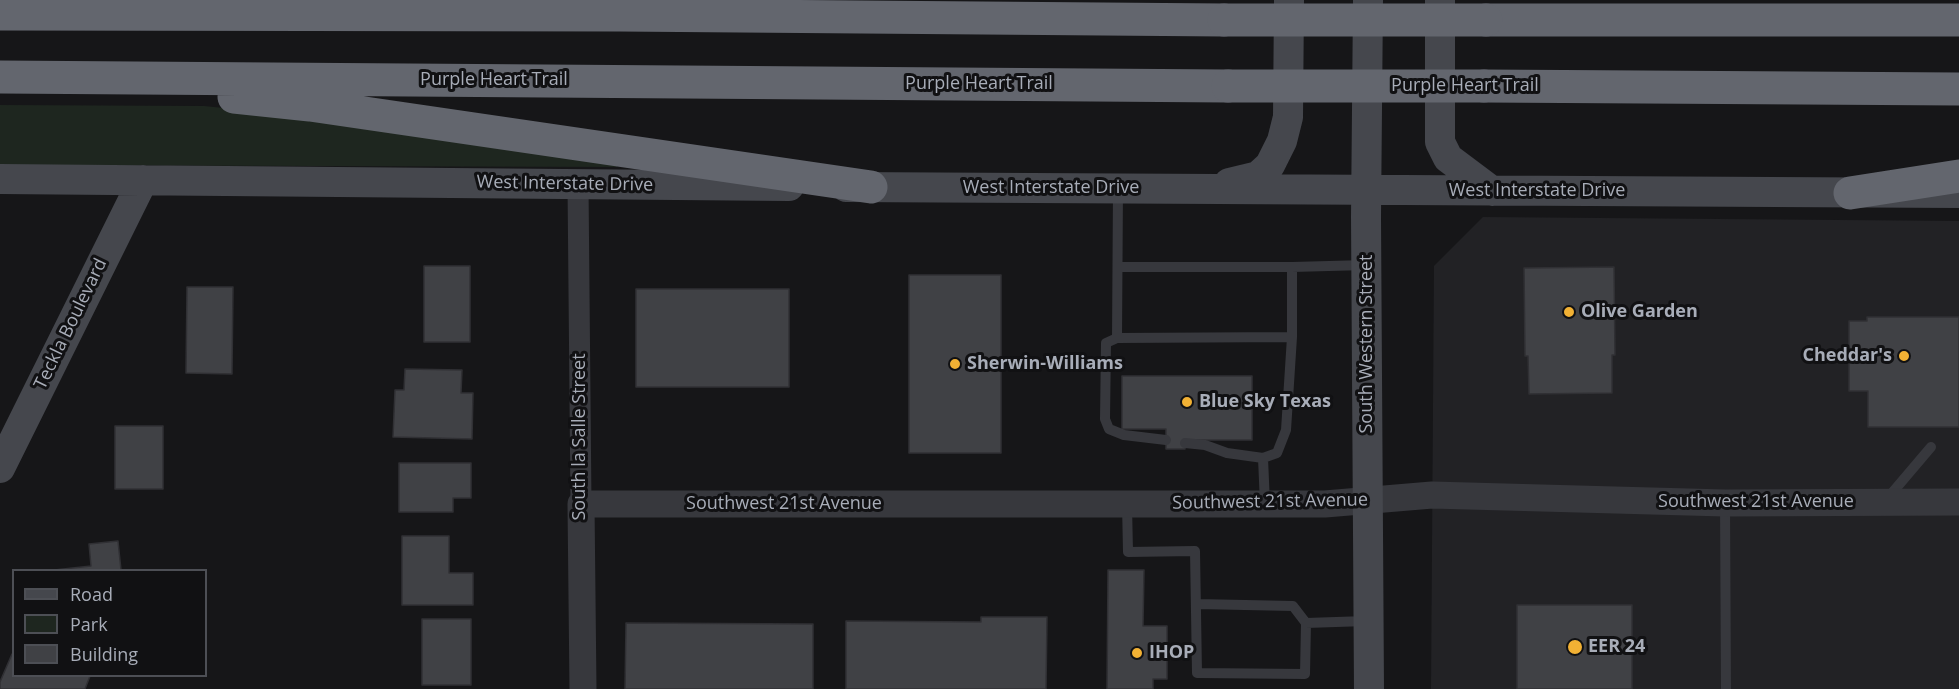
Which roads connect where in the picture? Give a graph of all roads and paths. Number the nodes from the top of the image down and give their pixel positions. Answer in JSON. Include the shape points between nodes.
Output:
{"nodes":[{"id":1,"x":1289,"y":0,"type":"edge"},
{"id":2,"x":1368,"y":0,"type":"edge"},
{"id":3,"x":1440,"y":0,"type":"edge"},
{"id":4,"x":0,"y":14,"type":"edge"},
{"id":5,"x":1959,"y":20,"type":"edge"},
{"id":6,"x":45,"y":76,"type":"junction"},
{"id":7,"x":0,"y":77,"type":"edge"},
{"id":8,"x":1959,"y":89,"type":"edge"},
{"id":9,"x":1959,"y":176,"type":"edge"},
{"id":10,"x":0,"y":179,"type":"edge"},
{"id":11,"x":143,"y":180,"type":"junction"},
{"id":12,"x":578,"y":184,"type":"junction"},
{"id":13,"x":871,"y":187,"type":"junction"},
{"id":14,"x":1118,"y":189,"type":"junction"},
{"id":15,"x":1206,"y":189,"type":"junction"},
{"id":16,"x":1366,"y":190,"type":"junction"},
{"id":17,"x":1492,"y":191,"type":"junction"},
{"id":18,"x":1850,"y":193,"type":"junction"},
{"id":19,"x":1959,"y":193,"type":"edge"},
{"id":20,"x":1367,"y":264,"type":"junction"},
{"id":21,"x":1118,"y":267,"type":"junction"},
{"id":22,"x":1292,"y":267,"type":"junction"},
{"id":23,"x":1292,"y":337,"type":"junction"},
{"id":24,"x":1118,"y":338,"type":"junction"},
{"id":25,"x":1166,"y":440,"type":"dead end"},
{"id":26,"x":1185,"y":443,"type":"dead end"},
{"id":27,"x":1931,"y":447,"type":"dead end"},
{"id":28,"x":1263,"y":458,"type":"junction"},
{"id":29,"x":0,"y":468,"type":"edge"},
{"id":30,"x":1368,"y":500,"type":"junction"},
{"id":31,"x":1884,"y":502,"type":"junction"},
{"id":32,"x":1959,"y":502,"type":"edge"},
{"id":33,"x":1725,"y":503,"type":"junction"},
{"id":34,"x":581,"y":504,"type":"junction"},
{"id":35,"x":1127,"y":504,"type":"junction"},
{"id":36,"x":1265,"y":504,"type":"junction"},
{"id":37,"x":1197,"y":604,"type":"junction"},
{"id":38,"x":1368,"y":621,"type":"junction"},
{"id":39,"x":1306,"y":623,"type":"junction"},
{"id":40,"x":583,"y":689,"type":"edge"},
{"id":41,"x":1369,"y":689,"type":"edge"},
{"id":42,"x":1726,"y":689,"type":"edge"}],
"edges":[{"from":1,"to":15,"type":"main road","via":[[1288,117],[1282,141],[1270,165],[1258,176]]},
{"from":2,"to":16,"type":"main road","name":"South Western Street"},
{"from":3,"to":17,"type":"main road","via":[[1440,142],[1448,158]]},
{"from":4,"to":5,"type":"highway","bridge":true},
{"from":6,"to":7,"type":"highway","name":"Purple Heart Trail"},
{"from":6,"to":8,"type":"highway","name":"Purple Heart Trail","bridge":true},
{"from":6,"to":13,"type":"highway","via":[[310,105]]},
{"from":9,"to":18,"type":"highway"},
{"from":10,"to":11,"type":"main road","name":"West Interstate Drive"},
{"from":11,"to":12,"type":"main road","name":"West Interstate Drive"},
{"from":11,"to":29,"type":"main road","name":"Teckla Boulevard"},
{"from":12,"to":13,"type":"main road","name":"West Interstate Drive"},
{"from":12,"to":34,"type":"street","name":"South la Salle Street"},
{"from":13,"to":14,"type":"main road","name":"West Interstate Drive"},
{"from":14,"to":15,"type":"main road","name":"West Interstate Drive"},
{"from":14,"to":21,"type":"lane"},
{"from":15,"to":16,"type":"main road","name":"West Interstate Drive"},
{"from":16,"to":17,"type":"main road","name":"West Interstate Drive"},
{"from":16,"to":20,"type":"main road","name":"South Western Street"},
{"from":17,"to":18,"type":"main road","name":"West Interstate Drive"},
{"from":18,"to":19,"type":"main road","name":"West Interstate Drive"},
{"from":20,"to":22,"type":"lane"},
{"from":20,"to":30,"type":"main road","name":"South Western Street"},
{"from":21,"to":22,"type":"lane"},
{"from":21,"to":24,"type":"lane"},
{"from":22,"to":23,"type":"lane"},
{"from":23,"to":24,"type":"lane"},
{"from":23,"to":28,"type":"lane","via":[[1286,430],[1277,453]]},
{"from":24,"to":25,"type":"lane","via":[[1106,343],[1105,418],[1109,429],[1124,435]]},
{"from":26,"to":28,"type":"lane"},
{"from":27,"to":31,"type":"lane"},
{"from":28,"to":36,"type":"lane"},
{"from":30,"to":33,"type":"street","name":"Southwest 21st Avenue","via":[[1432,495]]},
{"from":30,"to":36,"type":"street","name":"Southwest 21st Avenue"},
{"from":30,"to":38,"type":"main road","name":"South Western Street"},
{"from":31,"to":32,"type":"street","name":"Southwest 21st Avenue"},
{"from":31,"to":33,"type":"street","name":"Southwest 21st Avenue"},
{"from":33,"to":42,"type":"lane"},
{"from":34,"to":35,"type":"street","name":"Southwest 21st Avenue"},
{"from":34,"to":40,"type":"street","name":"South la Salle Street"},
{"from":35,"to":36,"type":"street","name":"Southwest 21st Avenue"},
{"from":35,"to":37,"type":"lane","via":[[1128,552],[1195,551]]},
{"from":37,"to":39,"type":"lane","via":[[1293,606]]},
{"from":37,"to":39,"type":"lane","via":[[1197,673],[1305,674]]},
{"from":38,"to":39,"type":"lane"},
{"from":38,"to":41,"type":"main road","name":"South Western Street"}]}
